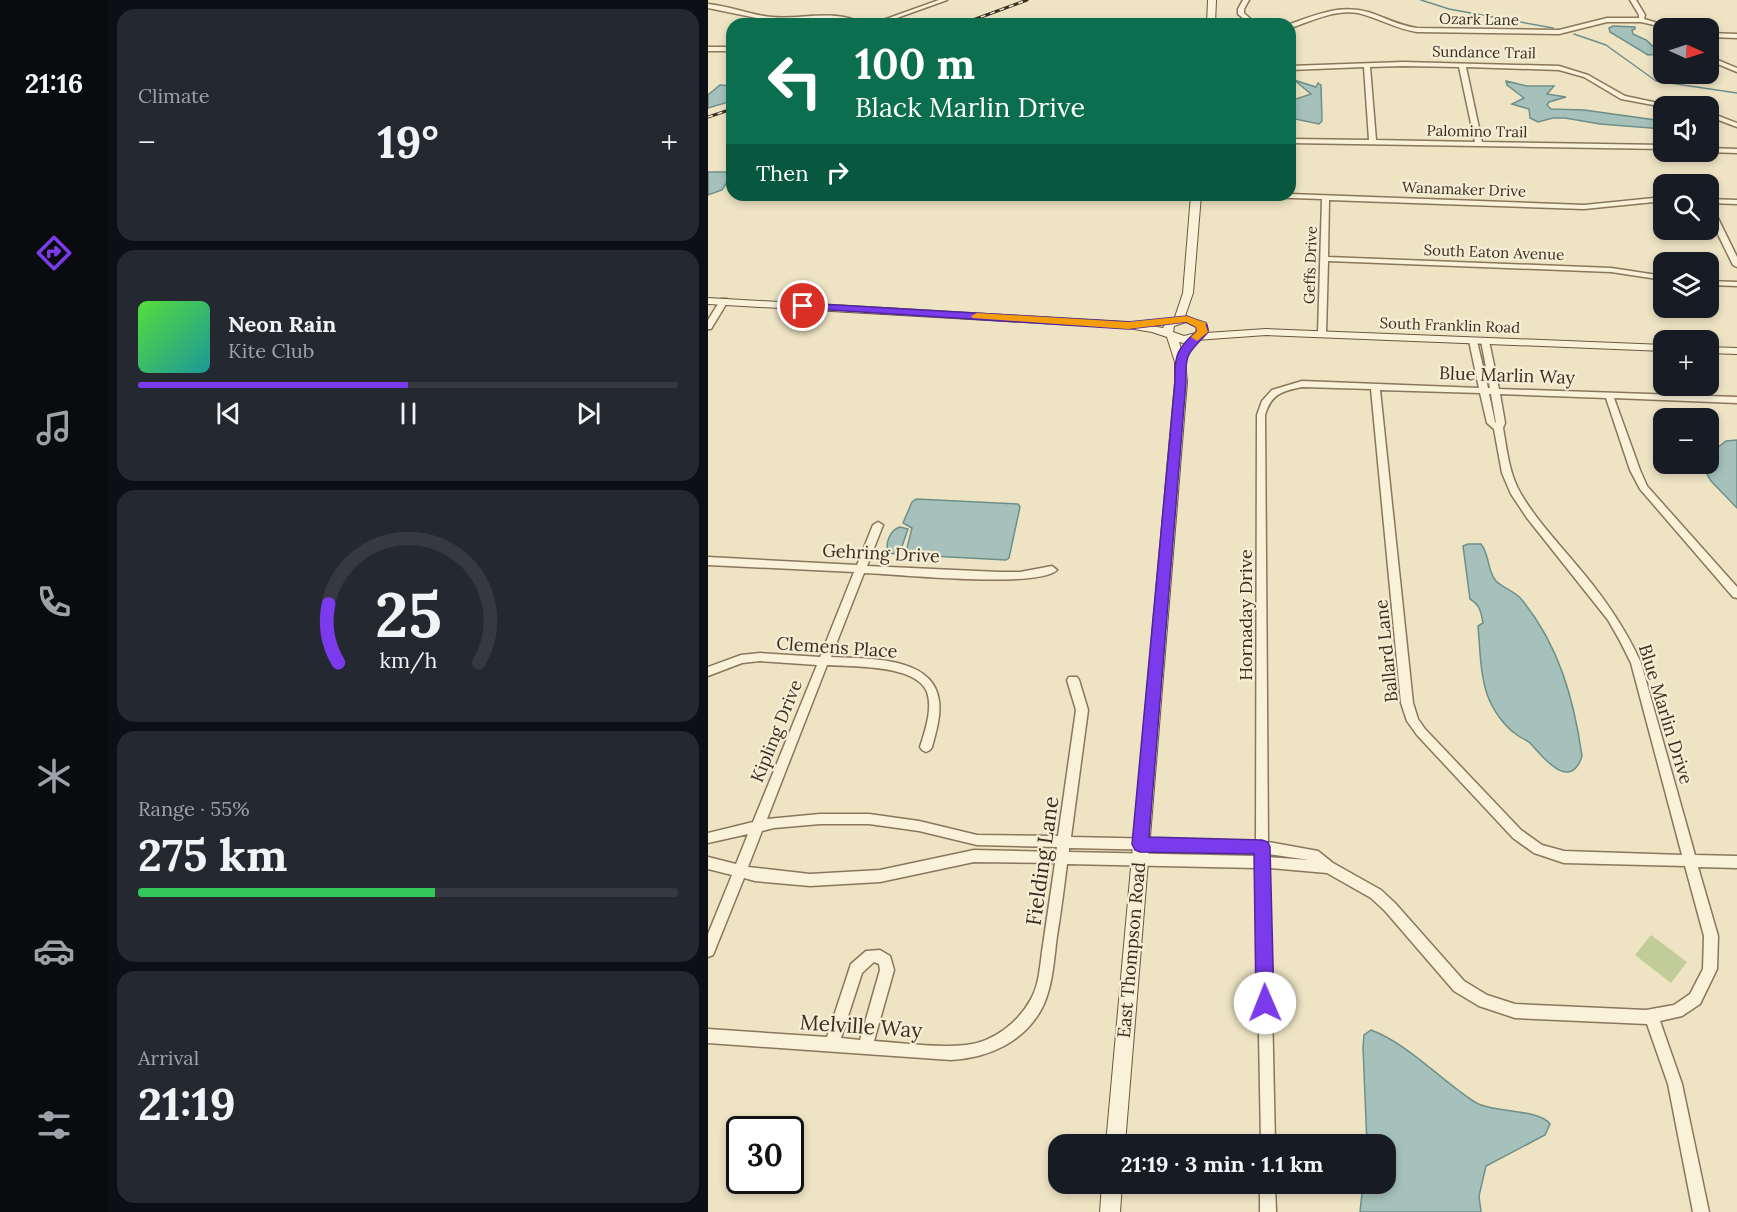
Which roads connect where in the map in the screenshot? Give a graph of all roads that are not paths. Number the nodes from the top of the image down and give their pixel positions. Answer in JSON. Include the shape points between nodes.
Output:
{"nodes":[{"id":1,"x":944,"y":0,"type":"edge"},
{"id":2,"x":1212,"y":0,"type":"edge"},
{"id":3,"x":1246,"y":0,"type":"edge"},
{"id":4,"x":1633,"y":0,"type":"edge"},
{"id":5,"x":708,"y":6,"type":"edge"},
{"id":6,"x":766,"y":18,"type":"edge"},
{"id":7,"x":804,"y":18,"type":"edge"},
{"id":8,"x":840,"y":18,"type":"edge"},
{"id":9,"x":892,"y":18,"type":"edge"},
{"id":10,"x":1211,"y":18,"type":"edge"},
{"id":11,"x":1245,"y":18,"type":"edge"},
{"id":12,"x":1641,"y":20,"type":"junction"},
{"id":13,"x":1653,"y":23,"type":"edge"},
{"id":14,"x":1296,"y":24,"type":"edge"},
{"id":15,"x":1719,"y":35,"type":"edge"},
{"id":16,"x":1737,"y":36,"type":"edge"},
{"id":17,"x":708,"y":49,"type":"edge"},
{"id":18,"x":726,"y":49,"type":"edge"},
{"id":19,"x":1719,"y":63,"type":"edge"},
{"id":20,"x":1367,"y":64,"type":"junction"},
{"id":21,"x":1462,"y":65,"type":"junction"},
{"id":22,"x":1296,"y":68,"type":"edge"},
{"id":23,"x":1737,"y":70,"type":"edge"},
{"id":24,"x":1653,"y":103,"type":"edge"},
{"id":25,"x":1719,"y":118,"type":"edge"},
{"id":26,"x":1737,"y":125,"type":"edge"},
{"id":27,"x":1296,"y":141,"type":"edge"},
{"id":28,"x":1373,"y":143,"type":"junction"},
{"id":29,"x":1479,"y":145,"type":"junction"},
{"id":30,"x":1653,"y":147,"type":"edge"},
{"id":31,"x":1719,"y":150,"type":"edge"},
{"id":32,"x":1737,"y":151,"type":"edge"},
{"id":33,"x":1296,"y":196,"type":"edge"},
{"id":34,"x":1326,"y":197,"type":"junction"},
{"id":35,"x":1196,"y":201,"type":"edge"},
{"id":36,"x":1653,"y":201,"type":"edge"},
{"id":37,"x":1719,"y":201,"type":"edge"},
{"id":38,"x":1737,"y":202,"type":"edge"},
{"id":39,"x":1719,"y":228,"type":"edge"},
{"id":40,"x":1324,"y":259,"type":"junction"},
{"id":41,"x":1737,"y":265,"type":"edge"},
{"id":42,"x":1653,"y":276,"type":"edge"},
{"id":43,"x":1719,"y":283,"type":"edge"},
{"id":44,"x":1737,"y":284,"type":"edge"},
{"id":45,"x":1188,"y":293,"type":"junction"},
{"id":46,"x":708,"y":301,"type":"edge"},
{"id":47,"x":724,"y":302,"type":"junction"},
{"id":48,"x":1177,"y":320,"type":"junction"},
{"id":49,"x":1198,"y":323,"type":"junction"},
{"id":50,"x":1128,"y":326,"type":"junction"},
{"id":51,"x":708,"y":327,"type":"edge"},
{"id":52,"x":1234,"y":333,"type":"junction"},
{"id":53,"x":1322,"y":334,"type":"junction"},
{"id":54,"x":1170,"y":336,"type":"junction"},
{"id":55,"x":1195,"y":338,"type":"junction"},
{"id":56,"x":1479,"y":341,"type":"junction"},
{"id":57,"x":1653,"y":348,"type":"edge"},
{"id":58,"x":1719,"y":350,"type":"edge"},
{"id":59,"x":1737,"y":351,"type":"edge"},
{"id":60,"x":1180,"y":362,"type":"junction"},
{"id":61,"x":1375,"y":386,"type":"junction"},
{"id":62,"x":1276,"y":390,"type":"joint"},
{"id":63,"x":1484,"y":390,"type":"junction"},
{"id":64,"x":1495,"y":391,"type":"junction"},
{"id":65,"x":1610,"y":395,"type":"junction"},
{"id":66,"x":1737,"y":400,"type":"edge"},
{"id":67,"x":1497,"y":428,"type":"junction"},
{"id":68,"x":878,"y":525,"type":"dead end"},
{"id":69,"x":708,"y":561,"type":"edge"},
{"id":70,"x":860,"y":569,"type":"junction"},
{"id":71,"x":1052,"y":570,"type":"dead end"},
{"id":72,"x":1737,"y":594,"type":"edge"},
{"id":73,"x":823,"y":661,"type":"junction"},
{"id":74,"x":709,"y":670,"type":"edge"},
{"id":75,"x":1073,"y":680,"type":"dead end"},
{"id":76,"x":926,"y":747,"type":"dead end"},
{"id":77,"x":757,"y":826,"type":"junction"},
{"id":78,"x":708,"y":838,"type":"edge"},
{"id":79,"x":1064,"y":842,"type":"junction"},
{"id":80,"x":1262,"y":847,"type":"junction"},
{"id":81,"x":1140,"y":852,"type":"junction"},
{"id":82,"x":1062,"y":858,"type":"junction"},
{"id":83,"x":1690,"y":860,"type":"junction"},
{"id":84,"x":1263,"y":862,"type":"junction"},
{"id":85,"x":1737,"y":862,"type":"edge"},
{"id":86,"x":708,"y":863,"type":"edge"},
{"id":87,"x":1329,"y":867,"type":"junction"},
{"id":88,"x":739,"y":872,"type":"junction"},
{"id":89,"x":708,"y":951,"type":"edge"},
{"id":90,"x":1652,"y":1017,"type":"junction"},
{"id":91,"x":708,"y":1036,"type":"edge"},
{"id":92,"x":1008,"y":1036,"type":"joint"},
{"id":93,"x":832,"y":1045,"type":"junction"},
{"id":94,"x":865,"y":1047,"type":"junction"},
{"id":95,"x":1116,"y":1134,"type":"edge"},
{"id":96,"x":1268,"y":1134,"type":"edge"},
{"id":97,"x":1111,"y":1194,"type":"edge"},
{"id":98,"x":1268,"y":1194,"type":"edge"},
{"id":99,"x":1110,"y":1212,"type":"edge"},
{"id":100,"x":1268,"y":1212,"type":"edge"},
{"id":101,"x":1701,"y":1212,"type":"edge"}],
"edges":[{"from":1,"to":9,"type":"street"},
{"from":2,"to":10,"type":"main road"},
{"from":3,"to":11,"type":"street","via":[[1240,14]]},
{"from":4,"to":12,"type":"street"},
{"from":5,"to":6,"type":"street"},
{"from":7,"to":8,"type":"street"},
{"from":12,"to":13,"type":"street","name":"Ozark Lane"},
{"from":12,"to":14,"type":"street","name":"Ozark Lane","via":[[1607,20],[1559,32],[1417,30],[1341,10]]},
{"from":15,"to":16,"type":"street"},
{"from":17,"to":18,"type":"street"},
{"from":19,"to":23,"type":"street"},
{"from":20,"to":21,"type":"street","name":"Sundance Trail"},
{"from":20,"to":22,"type":"street","name":"Sundance Trail"},
{"from":20,"to":28,"type":"street"},
{"from":21,"to":24,"type":"street","name":"Sundance Trail","via":[[1559,68],[1586,76],[1623,98]]},
{"from":21,"to":29,"type":"street"},
{"from":25,"to":26,"type":"street"},
{"from":27,"to":28,"type":"street","name":"Palomino Trail"},
{"from":28,"to":29,"type":"street","name":"Palomino Trail"},
{"from":29,"to":30,"type":"street","name":"Palomino Trail"},
{"from":31,"to":32,"type":"street"},
{"from":33,"to":34,"type":"street","name":"Wanamaker Drive"},
{"from":34,"to":36,"type":"street","name":"Wanamaker Drive","via":[[1584,207]]},
{"from":34,"to":40,"type":"street","name":"Geffs Drive"},
{"from":35,"to":45,"type":"main road"},
{"from":37,"to":38,"type":"street"},
{"from":39,"to":41,"type":"street"},
{"from":40,"to":42,"type":"street","name":"South Eaton Avenue","via":[[1611,270]]},
{"from":40,"to":53,"type":"street","name":"Geffs Drive"},
{"from":43,"to":44,"type":"street"},
{"from":45,"to":48,"type":"main road"},
{"from":45,"to":49,"type":"main road"},
{"from":46,"to":47,"type":"main road"},
{"from":47,"to":50,"type":"main road"},
{"from":47,"to":51,"type":"street"},
{"from":48,"to":49,"type":"main road","name":"South Franklin Road"},
{"from":48,"to":50,"type":"main road"},
{"from":48,"to":54,"type":"main road","via":[[1168,327]]},
{"from":49,"to":52,"type":"main road","name":"South Franklin Road"},
{"from":49,"to":55,"type":"main road","name":"East Thompson Road","via":[[1203,330]]},
{"from":50,"to":54,"type":"main road","via":[[1154,329]]},
{"from":52,"to":53,"type":"main road","name":"South Franklin Road"},
{"from":52,"to":55,"type":"main road","name":"South Franklin Road"},
{"from":53,"to":56,"type":"main road","name":"South Franklin Road"},
{"from":54,"to":55,"type":"main road","name":"South Franklin Road","via":[[1181,340]]},
{"from":54,"to":60,"type":"main road","name":"East Thompson Road"},
{"from":55,"to":60,"type":"main road","name":"East Thompson Road","via":[[1184,348]]},
{"from":56,"to":57,"type":"main road","name":"South Franklin Road"},
{"from":56,"to":63,"type":"street","name":"Blue Marlin Drive"},
{"from":56,"to":64,"type":"street","name":"Blue Marlin Drive"},
{"from":58,"to":59,"type":"main road"},
{"from":60,"to":81,"type":"main road","name":"East Thompson Road"},
{"from":61,"to":62,"type":"street","name":"Blue Marlin Way","via":[[1302,384]]},
{"from":61,"to":63,"type":"street","name":"Blue Marlin Way"},
{"from":61,"to":83,"type":"street","name":"Ballard Lane","via":[[1410,713],[1421,732],[1530,845],[1564,857]]},
{"from":62,"to":80,"type":"street","name":"Hornaday Drive","via":[[1267,396],[1261,415]]},
{"from":63,"to":64,"type":"street","name":"Blue Marlin Way"},
{"from":63,"to":67,"type":"street","name":"Blue Marlin Drive","via":[[1491,423]]},
{"from":64,"to":65,"type":"street","name":"Blue Marlin Way"},
{"from":64,"to":67,"type":"street","name":"Blue Marlin Drive","via":[[1501,423]]},
{"from":65,"to":66,"type":"street","name":"Blue Marlin Way"},
{"from":65,"to":72,"type":"street","via":[[1643,487]]},
{"from":67,"to":83,"type":"street","name":"Blue Marlin Drive","via":[[1516,494],[1630,647]]},
{"from":68,"to":70,"type":"street","name":"Kipling Drive"},
{"from":69,"to":70,"type":"street","name":"Gehring Drive"},
{"from":70,"to":71,"type":"street","name":"Gehring Drive","via":[[999,576]]},
{"from":70,"to":73,"type":"street","name":"Kipling Drive"},
{"from":73,"to":74,"type":"street","name":"Clemens Place","via":[[760,657]]},
{"from":73,"to":76,"type":"street","name":"Clemens Place","via":[[887,665],[918,674],[927,682],[936,704]]},
{"from":73,"to":77,"type":"street","name":"Kipling Drive"},
{"from":75,"to":79,"type":"street","name":"Fielding Lane","via":[[1082,710]]},
{"from":77,"to":78,"type":"street"},
{"from":77,"to":79,"type":"street","via":[[820,819],[869,819],[978,840]]},
{"from":77,"to":88,"type":"street","name":"Kipling Drive"},
{"from":79,"to":81,"type":"street"},
{"from":79,"to":82,"type":"street","name":"Fielding Lane"},
{"from":80,"to":81,"type":"street","name":"Blue Marlin Drive"},
{"from":80,"to":84,"type":"street","name":"Hornaday Drive"},
{"from":80,"to":87,"type":"street","name":"Blue Marlin Drive","via":[[1314,855]]},
{"from":81,"to":82,"type":"street"},
{"from":81,"to":84,"type":"street"},
{"from":81,"to":95,"type":"main road","name":"East Thompson Road"},
{"from":82,"to":88,"type":"street","via":[[974,856],[855,879],[790,879]]},
{"from":82,"to":92,"type":"street","name":"Fielding Lane","via":[[1045,978],[1038,1001]]},
{"from":83,"to":85,"type":"street"},
{"from":83,"to":90,"type":"street","name":"Blue Marlin Drive","via":[[1711,936],[1710,969],[1695,999],[1677,1011]]},
{"from":84,"to":87,"type":"street"},
{"from":84,"to":96,"type":"street","name":"Hornaday Drive"},
{"from":86,"to":88,"type":"street"},
{"from":87,"to":90,"type":"street","name":"Blue Marlin Drive","via":[[1376,894],[1446,973],[1484,1001],[1515,1011]]},
{"from":88,"to":89,"type":"street","name":"Kipling Drive"},
{"from":90,"to":101,"type":"street","via":[[1673,1079]]},
{"from":91,"to":93,"type":"street","name":"Melville Way"},
{"from":92,"to":94,"type":"street","name":"Melville Way","via":[[968,1052]]},
{"from":93,"to":94,"type":"street","name":"Melville Way"},
{"from":93,"to":94,"type":"street","via":[[856,969],[871,956],[880,956],[887,970]]},
{"from":97,"to":99,"type":"main road"},
{"from":98,"to":100,"type":"street"}]}
